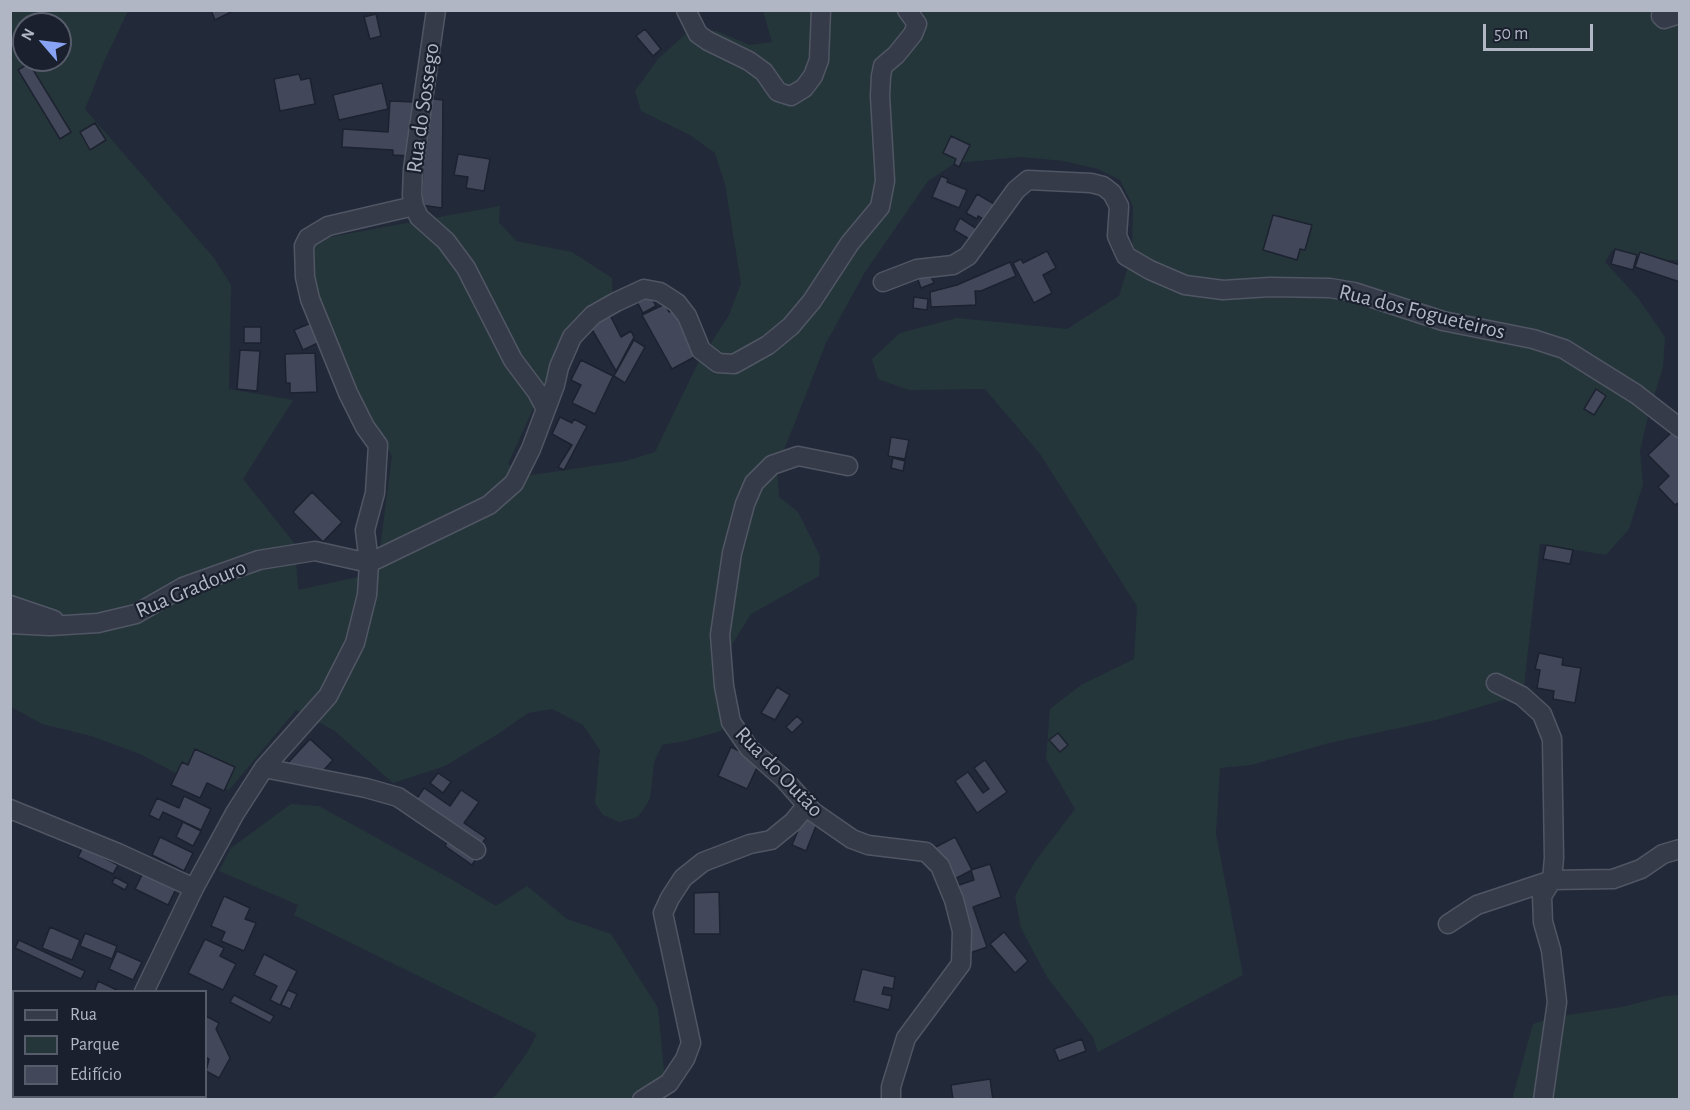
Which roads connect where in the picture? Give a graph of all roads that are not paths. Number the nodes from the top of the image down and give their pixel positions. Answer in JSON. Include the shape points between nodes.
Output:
{"nodes":[{"id":1,"x":436,"y":10,"type":"edge"},
{"id":2,"x":686,"y":10,"type":"edge"},
{"id":3,"x":821,"y":10,"type":"edge"},
{"id":4,"x":907,"y":10,"type":"edge"},
{"id":5,"x":1662,"y":10,"type":"edge"},
{"id":6,"x":1680,"y":14,"type":"edge"},
{"id":7,"x":414,"y":206,"type":"junction"},
{"id":8,"x":883,"y":282,"type":"dead end"},
{"id":9,"x":546,"y":409,"type":"junction"},
{"id":10,"x":1680,"y":428,"type":"edge"},
{"id":11,"x":848,"y":466,"type":"dead end"},
{"id":12,"x":369,"y":564,"type":"junction"},
{"id":13,"x":10,"y":604,"type":"edge"},
{"id":14,"x":10,"y":624,"type":"edge"},
{"id":15,"x":68,"y":625,"type":"junction"},
{"id":16,"x":1496,"y":683,"type":"dead end"},
{"id":17,"x":264,"y":768,"type":"junction"},
{"id":18,"x":807,"y":805,"type":"junction"},
{"id":19,"x":10,"y":809,"type":"edge"},
{"id":20,"x":1680,"y":849,"type":"edge"},
{"id":21,"x":476,"y":850,"type":"dead end"},
{"id":22,"x":1552,"y":880,"type":"junction"},
{"id":23,"x":194,"y":888,"type":"junction"},
{"id":24,"x":1448,"y":924,"type":"dead end"},
{"id":25,"x":145,"y":990,"type":"edge"},
{"id":26,"x":642,"y":1100,"type":"edge"},
{"id":27,"x":891,"y":1100,"type":"edge"},
{"id":28,"x":1543,"y":1100,"type":"edge"}],
"edges":[{"from":1,"to":7,"type":"street","name":"Rua do Sossego","via":[[413,169]]},
{"from":2,"to":3,"type":"street","via":[[698,34],[749,61],[764,72],[778,92],[791,96],[804,88],[819,60]]},
{"from":4,"to":9,"type":"street","via":[[917,24],[913,34],[883,66],[881,76],[885,181],[880,207],[791,326],[768,345],[734,364],[718,363],[701,350],[677,303],[660,292],[644,289],[593,315],[572,337]]},
{"from":5,"to":6,"type":"street","via":[[1665,19]]},
{"from":7,"to":9,"type":"street","via":[[419,218],[446,241],[466,268],[513,360]]},
{"from":7,"to":12,"type":"street","via":[[328,226],[308,238],[304,246],[310,299],[348,393],[364,427],[378,445],[375,492],[365,530]]},
{"from":8,"to":10,"type":"street","name":"Rua dos Fogueteiros","via":[[917,269],[953,265],[968,256],[1016,190],[1029,180],[1091,183],[1112,193],[1119,206],[1117,236],[1126,256],[1185,285],[1223,290],[1330,288],[1443,321],[1533,339],[1564,349],[1636,394]]},
{"from":9,"to":12,"type":"street","via":[[514,483],[489,505]]},
{"from":11,"to":18,"type":"street","name":"Rua do Outão","via":[[798,456],[772,465],[754,483],[732,553],[720,635],[731,722],[749,748]]},
{"from":12,"to":15,"type":"street","name":"Rua Gradouro","via":[[315,551],[259,560],[183,587],[136,614]]},
{"from":12,"to":17,"type":"street","via":[[368,595],[356,643],[328,696]]},
{"from":13,"to":15,"type":"street"},
{"from":14,"to":15,"type":"street","name":"Rua Gradouro"},
{"from":16,"to":22,"type":"street","via":[[1522,696],[1542,714],[1552,739]]},
{"from":17,"to":21,"type":"street","via":[[398,797]]},
{"from":17,"to":23,"type":"street"},
{"from":18,"to":26,"type":"street","via":[[771,840],[703,862],[683,878],[670,898],[663,913],[691,1043],[669,1083]]},
{"from":18,"to":27,"type":"street","name":"Rua do Outão","via":[[852,839],[867,845],[926,852],[940,866],[954,900],[962,931],[961,964],[906,1038],[891,1087]]},
{"from":19,"to":23,"type":"street"},
{"from":20,"to":22,"type":"street","via":[[1613,879]]},
{"from":22,"to":24,"type":"street","via":[[1478,905]]},
{"from":22,"to":28,"type":"street","via":[[1542,896],[1543,922],[1551,950],[1557,1002]]},
{"from":23,"to":25,"type":"street"}]}
